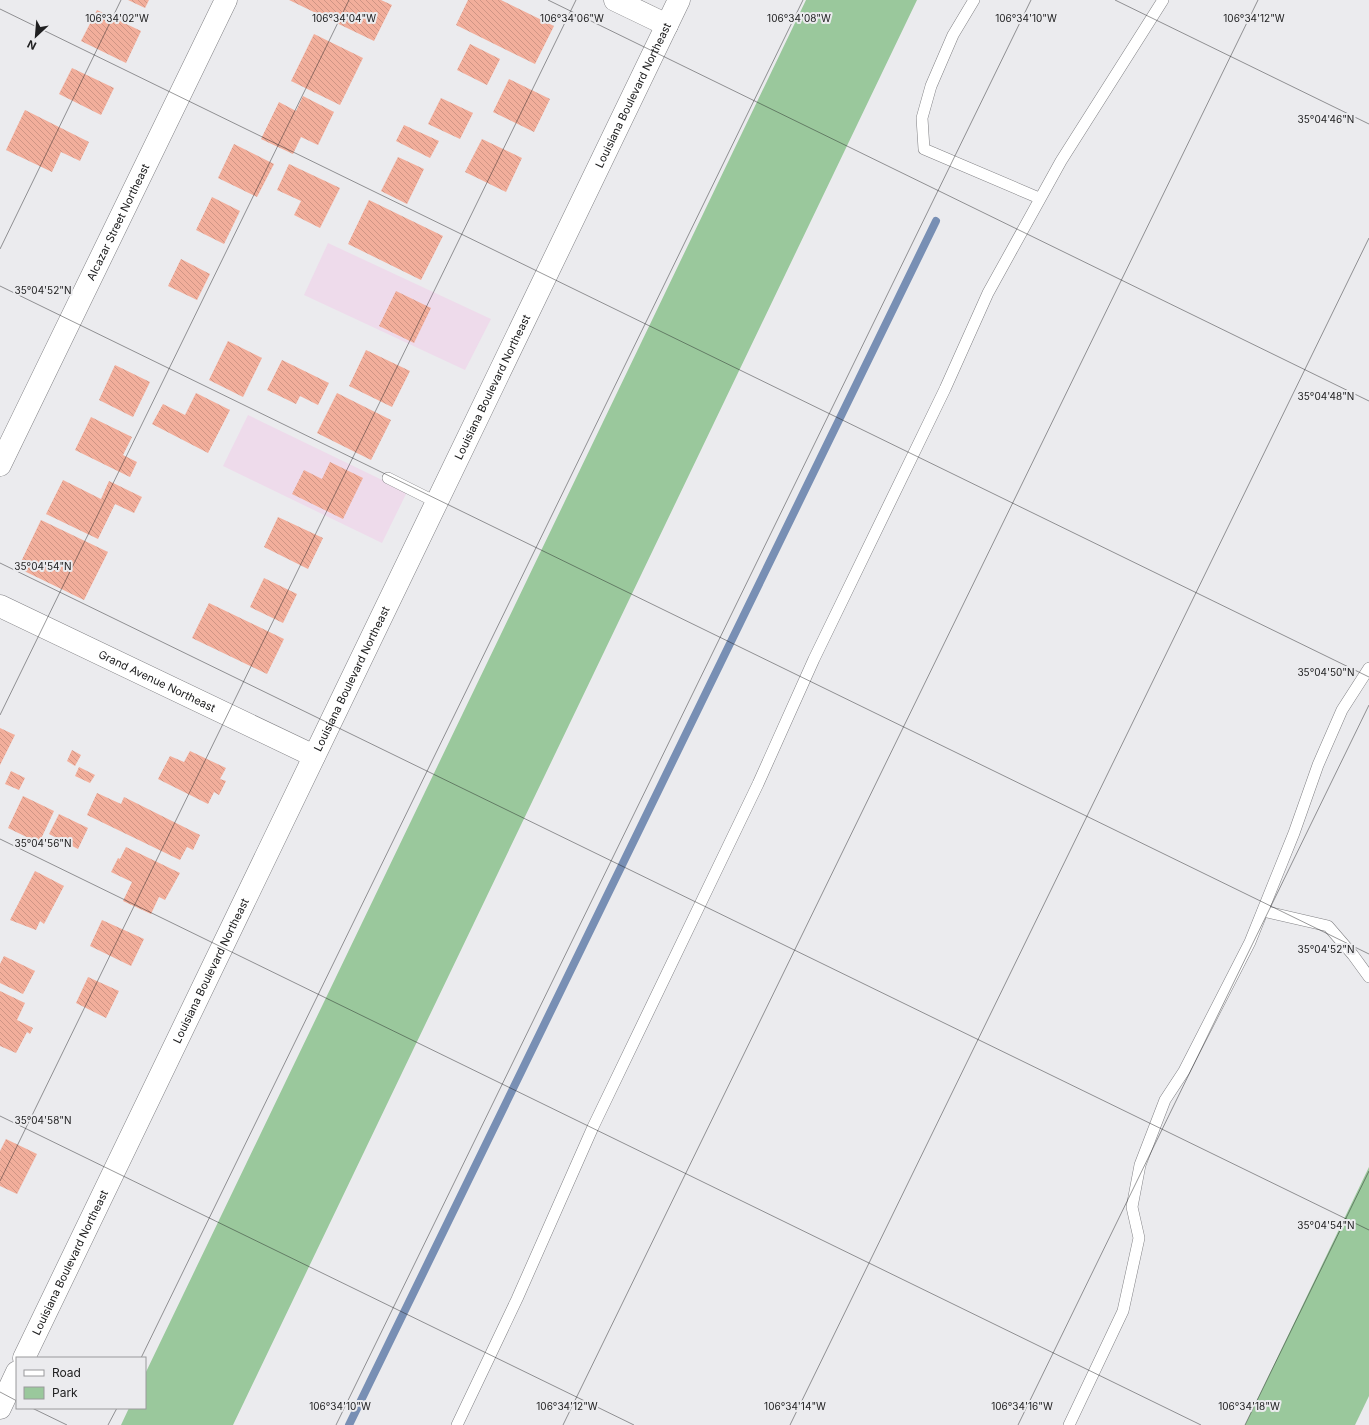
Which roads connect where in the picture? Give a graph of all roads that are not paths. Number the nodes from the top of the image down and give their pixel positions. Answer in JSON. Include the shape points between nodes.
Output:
{"nodes":[{"id":1,"x":226,"y":0,"type":"edge"},
{"id":2,"x":615,"y":0,"type":"edge"},
{"id":3,"x":678,"y":0,"type":"edge"},
{"id":4,"x":974,"y":0,"type":"edge"},
{"id":5,"x":1163,"y":0,"type":"edge"},
{"id":6,"x":666,"y":25,"type":"junction"},
{"id":7,"x":1039,"y":198,"type":"junction"},
{"id":8,"x":0,"y":465,"type":"edge"},
{"id":9,"x":388,"y":478,"type":"dead end"},
{"id":10,"x":436,"y":502,"type":"junction"},
{"id":11,"x":0,"y":606,"type":"edge"},
{"id":12,"x":1369,"y":668,"type":"edge"},
{"id":13,"x":314,"y":756,"type":"junction"},
{"id":14,"x":1263,"y":911,"type":"junction"},
{"id":15,"x":1369,"y":977,"type":"edge"},
{"id":16,"x":24,"y":1357,"type":"edge"},
{"id":17,"x":16,"y":1374,"type":"edge"},
{"id":18,"x":0,"y":1408,"type":"edge"},
{"id":19,"x":457,"y":1425,"type":"edge"},
{"id":20,"x":1069,"y":1425,"type":"edge"}],
"edges":[{"from":1,"to":8,"type":"main road","name":"Alcazar Street Northeast"},
{"from":2,"to":6,"type":"main road"},
{"from":3,"to":6,"type":"main road","name":"Louisiana Boulevard Northeast"},
{"from":4,"to":7,"type":"lane","via":[[953,35],[931,86],[922,118],[924,149]]},
{"from":5,"to":7,"type":"lane"},
{"from":6,"to":10,"type":"main road","name":"Louisiana Boulevard Northeast"},
{"from":7,"to":19,"type":"lane","via":[[988,294],[814,659],[758,784],[594,1128]]},
{"from":9,"to":10,"type":"lane"},
{"from":10,"to":13,"type":"main road","name":"Louisiana Boulevard Northeast"},
{"from":11,"to":13,"type":"main road","name":"Grand Avenue Northeast"},
{"from":12,"to":14,"type":"lane","via":[[1342,710],[1318,765]]},
{"from":13,"to":16,"type":"main road","name":"Louisiana Boulevard Northeast"},
{"from":14,"to":15,"type":"lane","via":[[1328,926]]},
{"from":14,"to":20,"type":"lane","via":[[1233,978],[1184,1071],[1165,1100],[1140,1165],[1132,1207],[1139,1238],[1123,1311]]},
{"from":17,"to":18,"type":"main road"}]}
